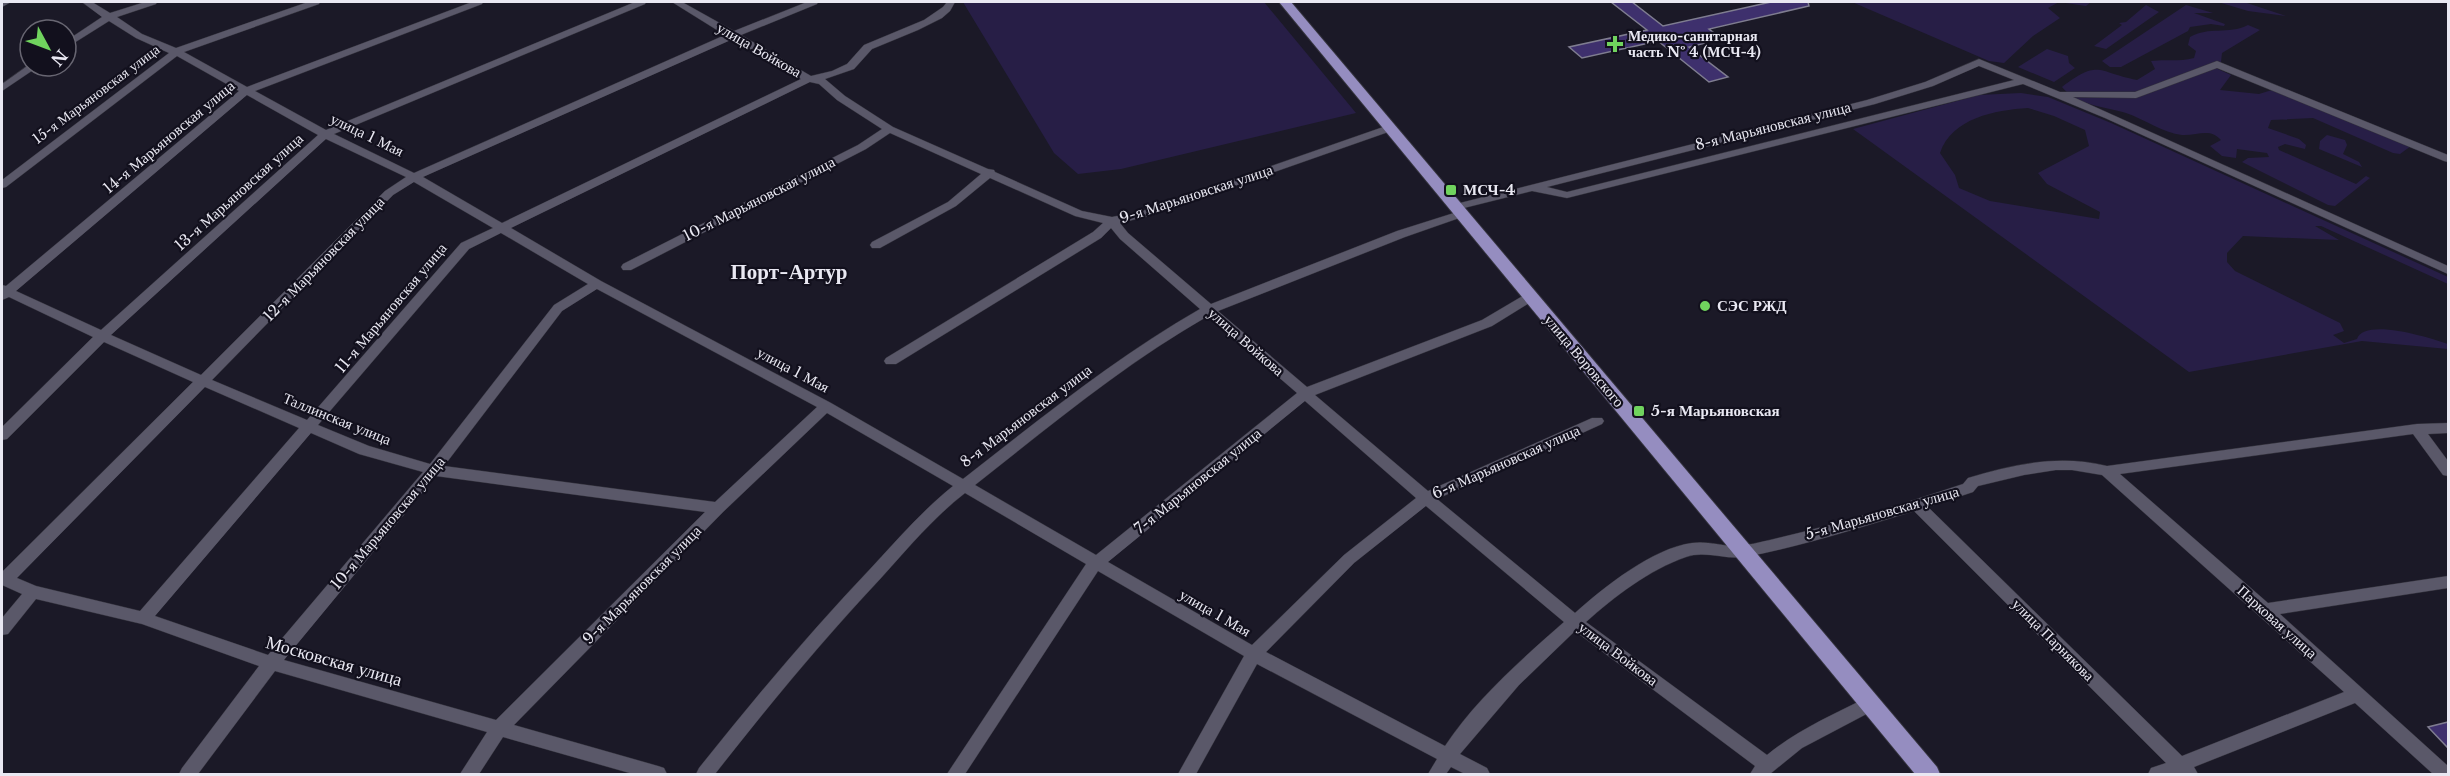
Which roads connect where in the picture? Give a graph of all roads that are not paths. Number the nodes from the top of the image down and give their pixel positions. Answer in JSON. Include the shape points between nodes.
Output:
{"nodes":[{"id":1,"x":6,"y":2,"type":"edge"},
{"id":2,"x":86,"y":2,"type":"edge"},
{"id":3,"x":153,"y":2,"type":"edge"},
{"id":4,"x":316,"y":2,"type":"edge"},
{"id":5,"x":479,"y":2,"type":"edge"},
{"id":6,"x":642,"y":2,"type":"edge"},
{"id":7,"x":676,"y":2,"type":"edge"},
{"id":8,"x":814,"y":2,"type":"edge"},
{"id":9,"x":951,"y":2,"type":"edge"},
{"id":10,"x":1286,"y":2,"type":"edge"},
{"id":11,"x":2,"y":4,"type":"edge"},
{"id":12,"x":108,"y":17,"type":"junction"},
{"id":13,"x":733,"y":35,"type":"junction"},
{"id":14,"x":78,"y":37,"type":"edge"},
{"id":15,"x":176,"y":52,"type":"junction"},
{"id":16,"x":836,"y":74,"type":"junction"},
{"id":17,"x":18,"y":77,"type":"edge"},
{"id":18,"x":809,"y":79,"type":"junction"},
{"id":19,"x":2023,"y":81,"type":"junction"},
{"id":20,"x":828,"y":85,"type":"junction"},
{"id":21,"x":2,"y":88,"type":"edge"},
{"id":22,"x":245,"y":91,"type":"junction"},
{"id":23,"x":2053,"y":93,"type":"junction"},
{"id":24,"x":1390,"y":128,"type":"junction"},
{"id":25,"x":889,"y":129,"type":"junction"},
{"id":26,"x":325,"y":134,"type":"junction"},
{"id":27,"x":2448,"y":159,"type":"edge"},
{"id":28,"x":990,"y":172,"type":"junction"},
{"id":29,"x":414,"y":177,"type":"junction"},
{"id":30,"x":2,"y":185,"type":"edge"},
{"id":31,"x":1531,"y":188,"type":"junction"},
{"id":32,"x":1459,"y":210,"type":"junction"},
{"id":33,"x":1112,"y":221,"type":"junction"},
{"id":34,"x":502,"y":228,"type":"junction"},
{"id":35,"x":876,"y":244,"type":"dead end"},
{"id":36,"x":627,"y":267,"type":"dead end"},
{"id":37,"x":2448,"y":270,"type":"edge"},
{"id":38,"x":597,"y":284,"type":"junction"},
{"id":39,"x":3,"y":292,"type":"edge"},
{"id":40,"x":1530,"y":297,"type":"junction"},
{"id":41,"x":1209,"y":310,"type":"junction"},
{"id":42,"x":103,"y":335,"type":"junction"},
{"id":43,"x":891,"y":361,"type":"dead end"},
{"id":44,"x":206,"y":380,"type":"junction"},
{"id":45,"x":1306,"y":393,"type":"junction"},
{"id":46,"x":826,"y":406,"type":"junction"},
{"id":47,"x":1597,"y":421,"type":"dead end"},
{"id":48,"x":310,"y":428,"type":"junction"},
{"id":49,"x":2448,"y":428,"type":"edge"},
{"id":50,"x":2417,"y":429,"type":"junction"},
{"id":51,"x":2,"y":435,"type":"edge"},
{"id":52,"x":433,"y":470,"type":"junction"},
{"id":53,"x":2107,"y":471,"type":"junction"},
{"id":54,"x":2448,"y":471,"type":"edge"},
{"id":55,"x":961,"y":486,"type":"junction"},
{"id":56,"x":1426,"y":498,"type":"junction"},
{"id":57,"x":1917,"y":505,"type":"junction"},
{"id":58,"x":718,"y":508,"type":"junction"},
{"id":59,"x":1742,"y":552,"type":"junction"},
{"id":60,"x":1095,"y":564,"type":"junction"},
{"id":61,"x":4,"y":579,"type":"edge"},
{"id":62,"x":2448,"y":582,"type":"edge"},
{"id":63,"x":33,"y":592,"type":"junction"},
{"id":64,"x":2265,"y":610,"type":"junction"},
{"id":65,"x":143,"y":618,"type":"junction"},
{"id":66,"x":1575,"y":622,"type":"junction"},
{"id":67,"x":2,"y":629,"type":"edge"},
{"id":68,"x":1254,"y":654,"type":"junction"},
{"id":69,"x":271,"y":663,"type":"junction"},
{"id":70,"x":2356,"y":695,"type":"junction"},
{"id":71,"x":1870,"y":704,"type":"junction"},
{"id":72,"x":499,"y":729,"type":"junction"},
{"id":73,"x":1448,"y":755,"type":"junction"},
{"id":74,"x":1763,"y":770,"type":"edge"},
{"id":75,"x":2185,"y":770,"type":"edge"},
{"id":76,"x":188,"y":774,"type":"edge"},
{"id":77,"x":469,"y":774,"type":"edge"},
{"id":78,"x":658,"y":774,"type":"edge"},
{"id":79,"x":705,"y":774,"type":"edge"},
{"id":80,"x":956,"y":774,"type":"edge"},
{"id":81,"x":1187,"y":774,"type":"edge"},
{"id":82,"x":1437,"y":774,"type":"edge"},
{"id":83,"x":1481,"y":774,"type":"edge"},
{"id":84,"x":1929,"y":774,"type":"edge"},
{"id":85,"x":2157,"y":774,"type":"edge"},
{"id":86,"x":2445,"y":774,"type":"edge"}],
"edges":[{"from":1,"to":11,"type":"street"},
{"from":2,"to":12,"type":"street","name":"улица 1 Мая"},
{"from":3,"to":12,"type":"street"},
{"from":4,"to":15,"type":"street","name":"15-я Марьяновская улица"},
{"from":5,"to":22,"type":"street","name":"14-я Марьяновская улица"},
{"from":6,"to":26,"type":"street","name":"13-я Марьяновская улица"},
{"from":7,"to":13,"type":"street","name":"улица Войкова"},
{"from":8,"to":13,"type":"street","name":"12-я Марьяновская улица"},
{"from":9,"to":16,"type":"street","name":"11-я Марьяновская улица","via":[[938,16],[868,47],[856,64]]},
{"from":10,"to":24,"type":"main road","name":"улица Воровского"},
{"from":12,"to":14,"type":"street"},
{"from":12,"to":15,"type":"street","name":"улица 1 Мая"},
{"from":13,"to":18,"type":"street","name":"улица Войкова"},
{"from":13,"to":29,"type":"street","name":"12-я Марьяновская улица"},
{"from":15,"to":22,"type":"street","name":"улица 1 Мая"},
{"from":15,"to":30,"type":"street","name":"15-я Марьяновская улица"},
{"from":16,"to":18,"type":"street","name":"11-я Марьяновская улица"},
{"from":16,"to":20,"type":"street","name":"11-я Марьяновская улица"},
{"from":17,"to":21,"type":"street"},
{"from":18,"to":20,"type":"street","name":"улица Войкова"},
{"from":18,"to":34,"type":"street","name":"11-я Марьяновская улица"},
{"from":19,"to":23,"type":"street"},
{"from":19,"to":31,"type":"street","name":"8-я Марьяновская улица","via":[[1567,195]]},
{"from":19,"to":31,"type":"street","name":"8-я Марьяновская улица","via":[[1979,62],[1929,84],[1870,102]]},
{"from":20,"to":25,"type":"street","name":"улица Войкова"},
{"from":22,"to":26,"type":"street","name":"улица 1 Мая"},
{"from":22,"to":39,"type":"street","name":"14-я Марьяновская улица"},
{"from":23,"to":27,"type":"street","via":[[2136,95],[2217,64]]},
{"from":23,"to":37,"type":"street"},
{"from":24,"to":32,"type":"main road","name":"улица Воровского"},
{"from":24,"to":33,"type":"street","name":"9-я Марьяновская улица","via":[[1145,214]]},
{"from":25,"to":28,"type":"street","name":"улица Войкова"},
{"from":25,"to":36,"type":"street","name":"10-я Марьяновская улица","via":[[862,147]]},
{"from":26,"to":29,"type":"street","name":"улица 1 Мая"},
{"from":26,"to":42,"type":"street","name":"13-я Марьяновская улица"},
{"from":28,"to":33,"type":"street","name":"улица Войкова","via":[[1079,214]]},
{"from":28,"to":35,"type":"street","via":[[952,204]]},
{"from":29,"to":34,"type":"street","name":"улица 1 Мая"},
{"from":29,"to":44,"type":"street","name":"12-я Марьяновская улица","via":[[389,193]]},
{"from":31,"to":32,"type":"street","name":"8-я Марьяновская улица"},
{"from":32,"to":40,"type":"main road","name":"улица Воровского"},
{"from":32,"to":41,"type":"street","name":"8-я Марьяновская улица"},
{"from":33,"to":41,"type":"street","name":"улица Войкова"},
{"from":33,"to":43,"type":"street","name":"9-я Марьяновская улица","via":[[1097,235]]},
{"from":34,"to":38,"type":"street","name":"улица 1 Мая"},
{"from":34,"to":48,"type":"street","name":"11-я Марьяновская улица","via":[[465,246]]},
{"from":38,"to":46,"type":"street","name":"улица 1 Мая"},
{"from":38,"to":52,"type":"street","name":"10-я Марьяновская улица","via":[[558,309]]},
{"from":39,"to":42,"type":"street","name":"Таллинская улица"},
{"from":40,"to":45,"type":"street","name":"7-я Марьяновская улица","via":[[1487,323]]},
{"from":40,"to":59,"type":"main road","name":"улица Воровского"},
{"from":41,"to":45,"type":"street","name":"улица Войкова"},
{"from":41,"to":55,"type":"street","name":"8-я Марьяновская улица","via":[[1161,337]]},
{"from":42,"to":44,"type":"street","name":"Таллинская улица"},
{"from":42,"to":51,"type":"street","name":"13-я Марьяновская улица"},
{"from":44,"to":48,"type":"street","name":"Таллинская улица"},
{"from":44,"to":61,"type":"street","name":"12-я Марьяновская улица"},
{"from":45,"to":56,"type":"street","name":"улица Войкова"},
{"from":45,"to":60,"type":"street","name":"7-я Марьяновская улица"},
{"from":46,"to":55,"type":"street","name":"улица 1 Мая"},
{"from":46,"to":58,"type":"street","name":"9-я Марьяновская улица"},
{"from":47,"to":56,"type":"street","name":"6-я Марьяновская улица"},
{"from":48,"to":52,"type":"street","name":"Таллинская улица","via":[[364,450]]},
{"from":48,"to":65,"type":"street","name":"11-я Марьяновская улица"},
{"from":49,"to":50,"type":"street","name":"5-я Марьяновская улица"},
{"from":50,"to":53,"type":"street","name":"5-я Марьяновская улица"},
{"from":50,"to":54,"type":"street"},
{"from":52,"to":58,"type":"street","name":"Таллинская улица"},
{"from":52,"to":69,"type":"street","name":"10-я Марьяновская улица"},
{"from":53,"to":57,"type":"street","name":"5-я Марьяновская улица","via":[[2057,462],[1973,482],[1968,488]]},
{"from":53,"to":64,"type":"street","name":"Парковая улица"},
{"from":55,"to":60,"type":"street","name":"улица 1 Мая"},
{"from":55,"to":79,"type":"street","name":"8-я Марьяновская улица","via":[[837,614]]},
{"from":56,"to":66,"type":"street","name":"улица Войкова"},
{"from":56,"to":68,"type":"street","name":"6-я Марьяновская улица","via":[[1349,559]]},
{"from":57,"to":59,"type":"street","name":"5-я Марьяновская улица"},
{"from":57,"to":75,"type":"street","name":"улица Парнякова"},
{"from":58,"to":72,"type":"street","name":"9-я Марьяновская улица"},
{"from":59,"to":66,"type":"street","name":"5-я Марьяновская улица","via":[[1686,550],[1632,575]]},
{"from":59,"to":71,"type":"main road","name":"улица Воровского"},
{"from":60,"to":68,"type":"street","name":"улица 1 Мая"},
{"from":60,"to":80,"type":"street","name":"7-я Марьяновская улица"},
{"from":61,"to":63,"type":"street","name":"Московская улица"},
{"from":62,"to":64,"type":"street"},
{"from":63,"to":65,"type":"street","name":"Московская улица"},
{"from":63,"to":67,"type":"street"},
{"from":64,"to":70,"type":"street","name":"Парковая улица"},
{"from":65,"to":69,"type":"street","name":"Московская улица"},
{"from":66,"to":73,"type":"street","name":"5-я Марьяновская улица","via":[[1473,721]]},
{"from":66,"to":74,"type":"street","name":"улица Войкова"},
{"from":68,"to":73,"type":"street","name":"улица 1 Мая"},
{"from":68,"to":81,"type":"street","name":"6-я Марьяновская улица"},
{"from":69,"to":72,"type":"street","name":"Московская улица"},
{"from":69,"to":76,"type":"street","name":"10-я Марьяновская улица"},
{"from":70,"to":75,"type":"street"},
{"from":70,"to":86,"type":"street","name":"Парковая улица"},
{"from":71,"to":74,"type":"street","via":[[1814,733]]},
{"from":71,"to":84,"type":"main road","name":"улица Воровского"},
{"from":72,"to":77,"type":"street","name":"9-я Марьяновская улица"},
{"from":72,"to":78,"type":"street","name":"Московская улица"},
{"from":73,"to":82,"type":"street","name":"5-я Марьяновская улица"},
{"from":73,"to":83,"type":"street","name":"улица 1 Мая"},
{"from":75,"to":85,"type":"street"}]}
